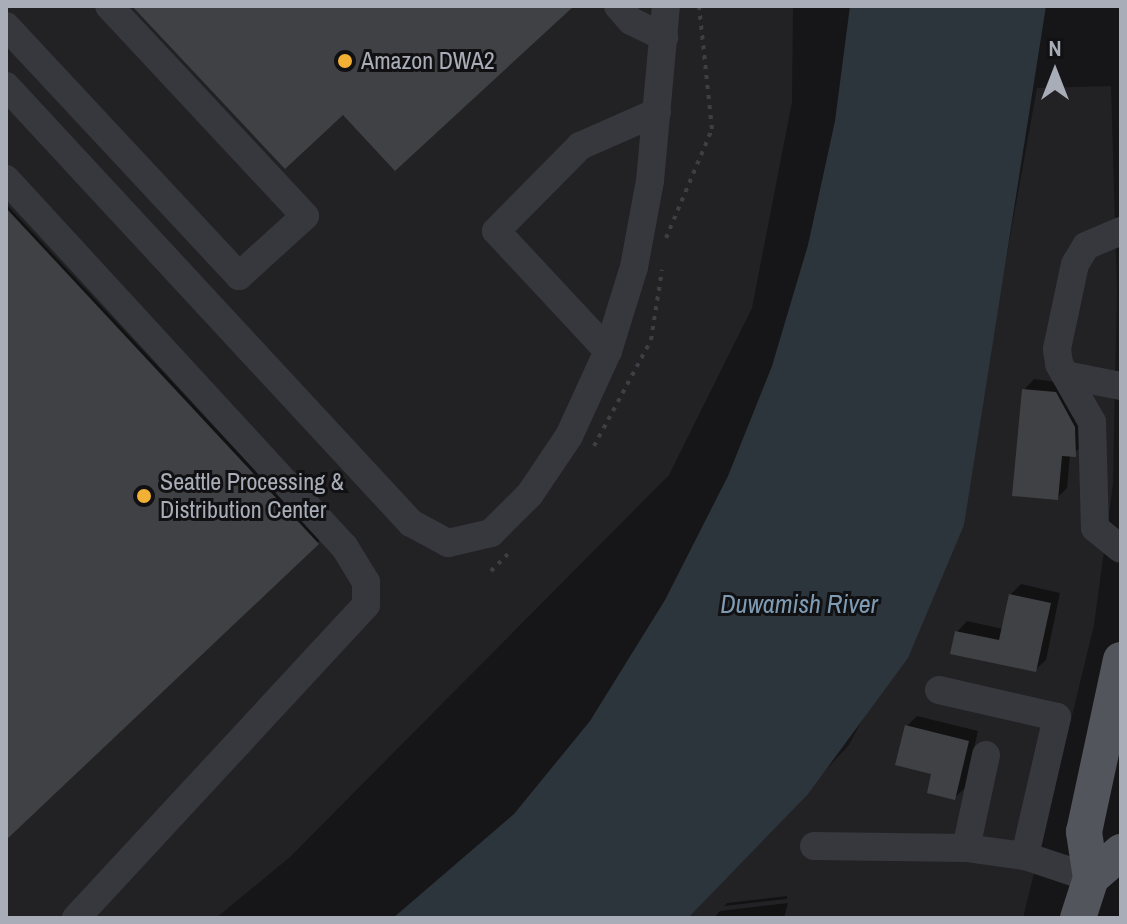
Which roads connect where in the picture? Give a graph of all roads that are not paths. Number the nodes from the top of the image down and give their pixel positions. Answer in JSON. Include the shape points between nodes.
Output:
{"nodes":[{"id":1,"x":109,"y":6,"type":"edge"},
{"id":2,"x":618,"y":6,"type":"edge"},
{"id":3,"x":666,"y":6,"type":"edge"},
{"id":4,"x":6,"y":26,"type":"edge"},
{"id":5,"x":664,"y":37,"type":"junction"},
{"id":6,"x":6,"y":86,"type":"edge"},
{"id":7,"x":657,"y":112,"type":"junction"},
{"id":8,"x":6,"y":179,"type":"edge"},
{"id":9,"x":1121,"y":231,"type":"edge"},
{"id":10,"x":608,"y":351,"type":"junction"},
{"id":11,"x":1065,"y":375,"type":"junction"},
{"id":12,"x":1121,"y":386,"type":"edge"},
{"id":13,"x":1107,"y":438,"type":"edge"},
{"id":14,"x":1121,"y":549,"type":"edge"},
{"id":15,"x":1121,"y":660,"type":"edge"},
{"id":16,"x":939,"y":690,"type":"dead end"},
{"id":17,"x":986,"y":755,"type":"dead end"},
{"id":18,"x":814,"y":846,"type":"dead end"},
{"id":19,"x":966,"y":848,"type":"junction"},
{"id":20,"x":1121,"y":852,"type":"edge"},
{"id":21,"x":1025,"y":856,"type":"junction"},
{"id":22,"x":1091,"y":878,"type":"junction"},
{"id":23,"x":76,"y":918,"type":"edge"},
{"id":24,"x":1078,"y":918,"type":"edge"}],
"edges":[{"from":1,"to":4,"type":"lane","via":[[305,216],[239,276]]},
{"from":2,"to":5,"type":"lane","via":[[631,21]]},
{"from":3,"to":5,"type":"lane"},
{"from":5,"to":7,"type":"lane"},
{"from":6,"to":10,"type":"lane","via":[[411,523],[448,543],[491,533],[530,494],[569,436]]},
{"from":7,"to":10,"type":"lane","via":[[634,267]]},
{"from":7,"to":10,"type":"lane","via":[[580,146],[496,231]]},
{"from":8,"to":23,"type":"lane","via":[[344,546],[366,582],[366,605]]},
{"from":9,"to":11,"type":"lane","via":[[1086,246],[1075,264],[1058,327],[1059,364]]},
{"from":11,"to":12,"type":"lane"},
{"from":11,"to":13,"type":"lane"},
{"from":13,"to":14,"type":"lane","via":[[1091,515],[1102,538]]},
{"from":15,"to":22,"type":"main road","via":[[1084,832]]},
{"from":16,"to":21,"type":"lane","via":[[1057,717]]},
{"from":17,"to":19,"type":"lane"},
{"from":18,"to":19,"type":"lane"},
{"from":19,"to":21,"type":"lane"},
{"from":20,"to":22,"type":"main road"},
{"from":21,"to":22,"type":"lane"},
{"from":22,"to":24,"type":"main road"}]}
